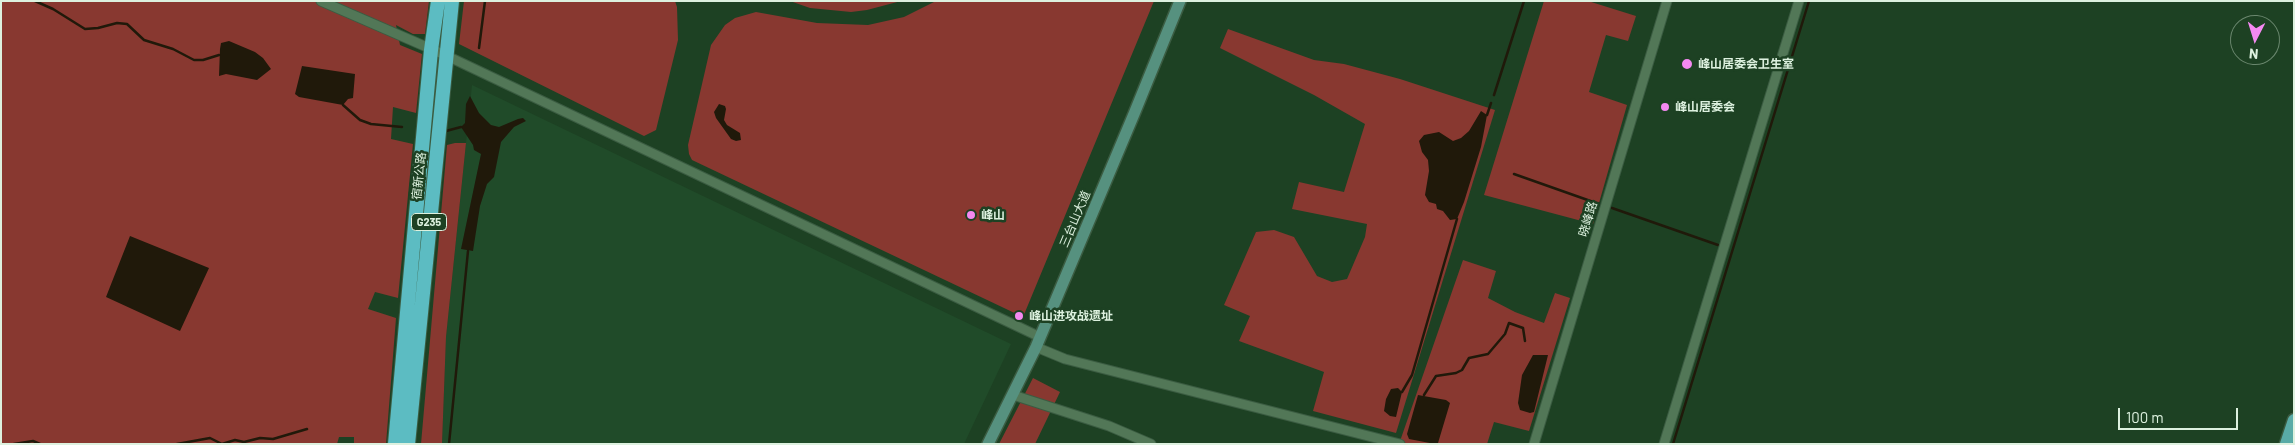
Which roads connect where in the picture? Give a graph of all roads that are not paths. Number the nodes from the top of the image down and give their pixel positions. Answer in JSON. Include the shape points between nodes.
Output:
{"nodes":[{"id":1,"x":321,"y":1,"type":"edge"},
{"id":2,"x":438,"y":1,"type":"edge"},
{"id":3,"x":452,"y":1,"type":"edge"},
{"id":4,"x":1180,"y":1,"type":"edge"},
{"id":5,"x":1667,"y":1,"type":"edge"},
{"id":6,"x":1799,"y":1,"type":"edge"},
{"id":7,"x":431,"y":50,"type":"junction"},
{"id":8,"x":446,"y":55,"type":"junction"},
{"id":9,"x":1038,"y":342,"type":"junction"},
{"id":10,"x":1013,"y":395,"type":"junction"},
{"id":11,"x":2294,"y":420,"type":"edge"},
{"id":12,"x":395,"y":444,"type":"edge"},
{"id":13,"x":408,"y":444,"type":"edge"},
{"id":14,"x":988,"y":444,"type":"edge"},
{"id":15,"x":1151,"y":444,"type":"edge"},
{"id":16,"x":1400,"y":444,"type":"edge"},
{"id":17,"x":1534,"y":444,"type":"edge"},
{"id":18,"x":1664,"y":444,"type":"edge"},
{"id":19,"x":2286,"y":444,"type":"edge"}],
"edges":[{"from":1,"to":7,"type":"street"},
{"from":2,"to":7,"type":"highway","name":"宿新公路","number":"G235"},
{"from":3,"to":8,"type":"highway","name":"宿新公路","number":"G235"},
{"from":4,"to":9,"type":"main road","name":"三台山大道"},
{"from":5,"to":17,"type":"street","name":"晓峰路"},
{"from":6,"to":18,"type":"street"},
{"from":7,"to":8,"type":"street"},
{"from":7,"to":12,"type":"highway","name":"宿新公路","number":"G235"},
{"from":8,"to":9,"type":"street"},
{"from":8,"to":13,"type":"highway","name":"宿新公路","number":"G235"},
{"from":9,"to":10,"type":"main road","name":"三台山大道"},
{"from":9,"to":16,"type":"street","via":[[1066,359]]},
{"from":10,"to":14,"type":"main road","name":"三台山大道"},
{"from":10,"to":15,"type":"street","via":[[1109,426]]},
{"from":11,"to":19,"type":"main road"}]}
